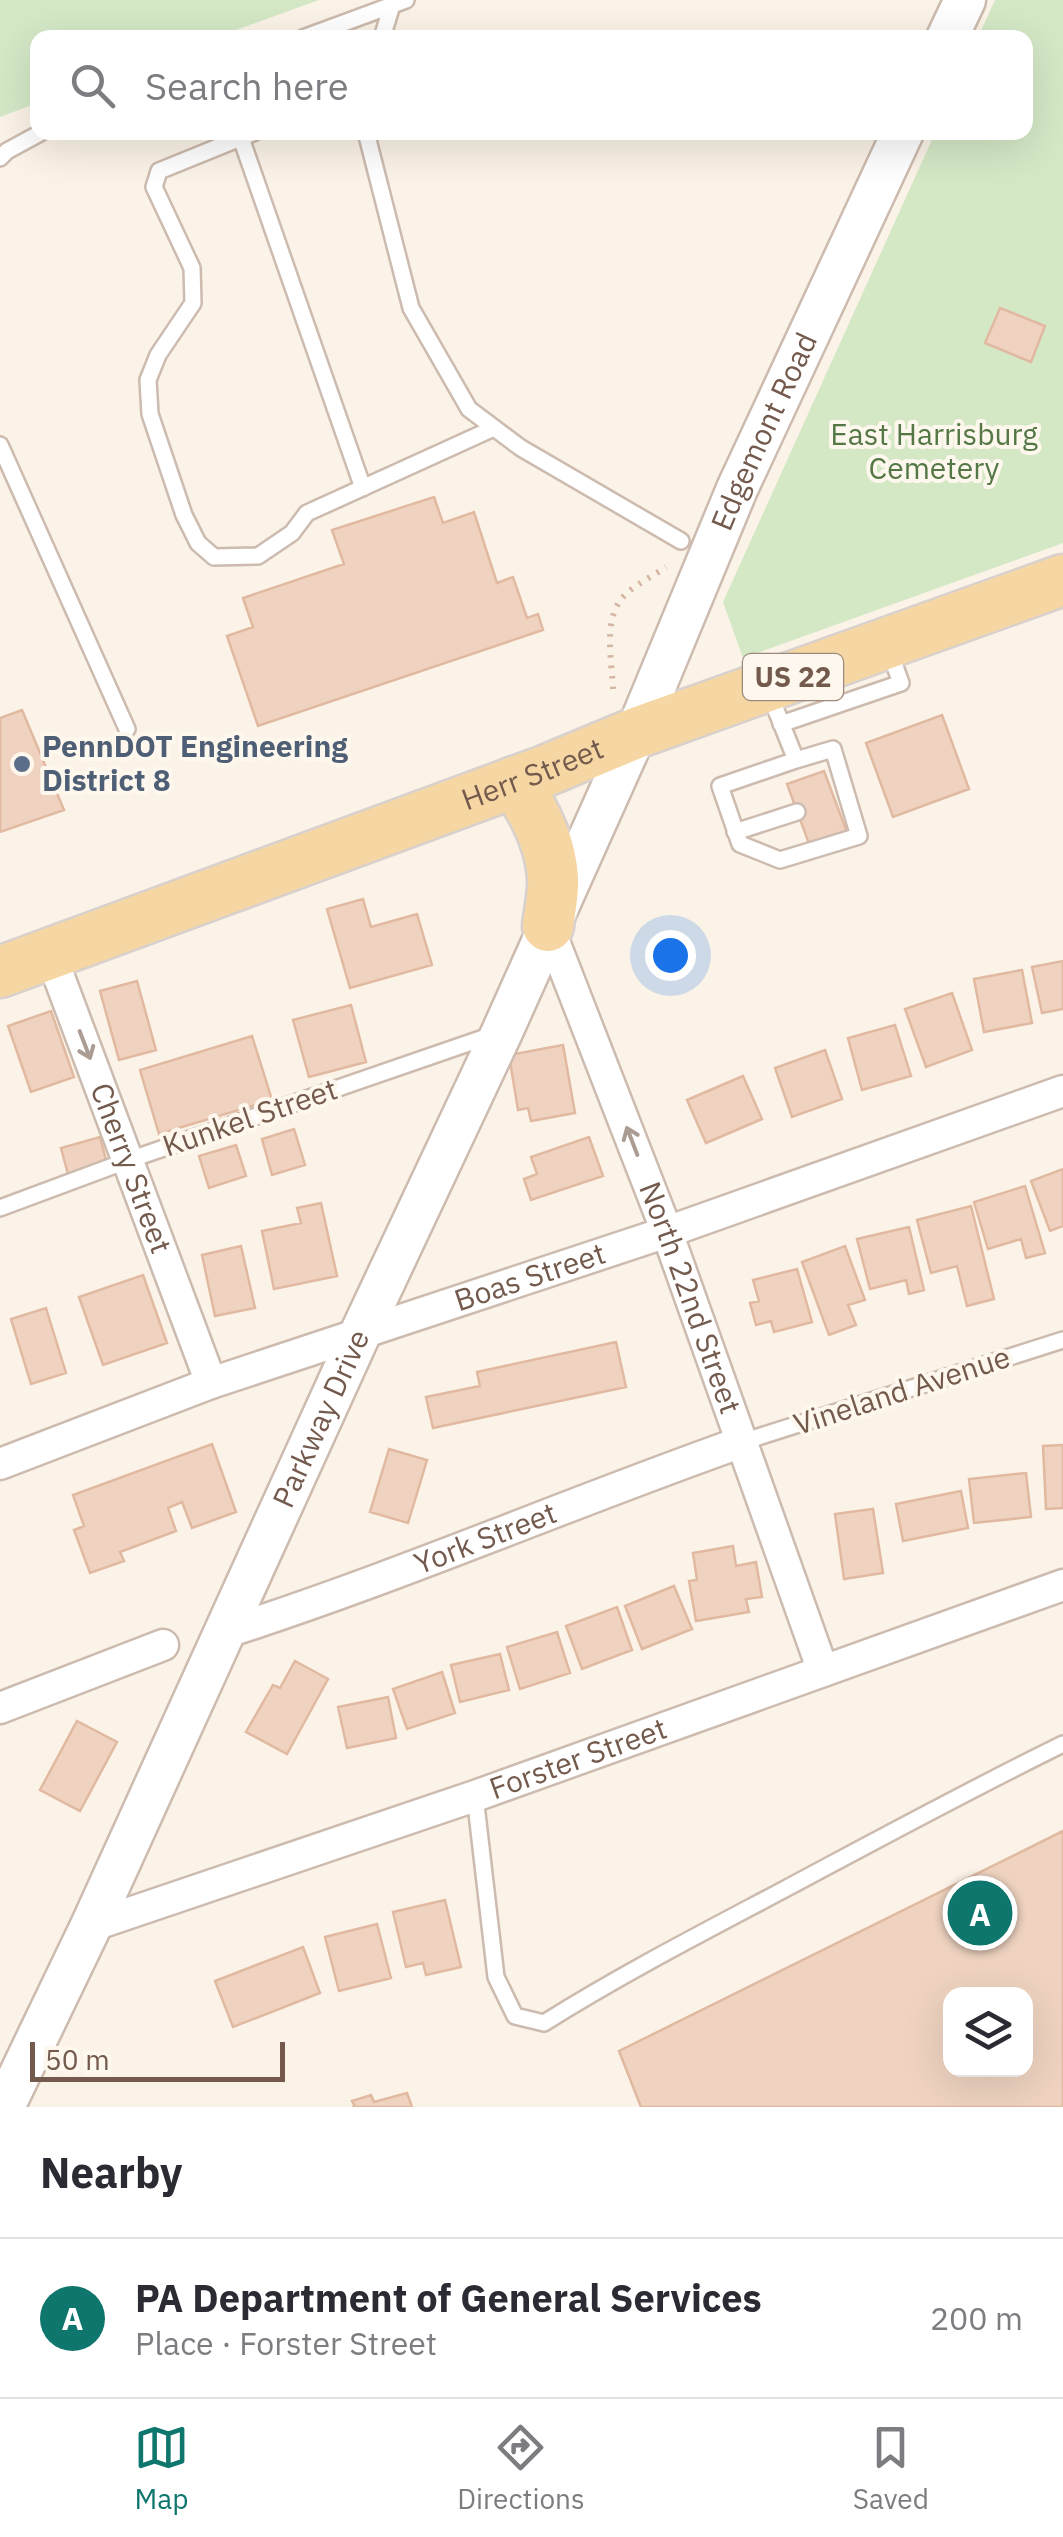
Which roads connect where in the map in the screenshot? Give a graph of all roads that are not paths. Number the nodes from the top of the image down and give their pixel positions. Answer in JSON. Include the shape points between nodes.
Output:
{"nodes":[{"id":1,"x":964,"y":0,"type":"edge"},
{"id":2,"x":399,"y":2,"type":"edge"},
{"id":3,"x":324,"y":30,"type":"edge"},
{"id":4,"x":386,"y":30,"type":"edge"},
{"id":5,"x":951,"y":30,"type":"edge"},
{"id":6,"x":30,"y":139,"type":"edge"},
{"id":7,"x":236,"y":140,"type":"edge"},
{"id":8,"x":250,"y":140,"type":"edge"},
{"id":9,"x":368,"y":140,"type":"edge"},
{"id":10,"x":899,"y":140,"type":"edge"},
{"id":11,"x":0,"y":158,"type":"edge"},
{"id":12,"x":494,"y":428,"type":"junction"},
{"id":13,"x":0,"y":445,"type":"edge"},
{"id":14,"x":364,"y":488,"type":"junction"},
{"id":15,"x":681,"y":541,"type":"dead end"},
{"id":16,"x":1063,"y":580,"type":"edge"},
{"id":17,"x":774,"y":706,"type":"junction"},
{"id":18,"x":127,"y":730,"type":"dead end"},
{"id":19,"x":636,"y":733,"type":"junction"},
{"id":20,"x":796,"y":760,"type":"junction"},
{"id":21,"x":514,"y":782,"type":"junction"},
{"id":22,"x":798,"y":812,"type":"dead end"},
{"id":23,"x":735,"y":832,"type":"junction"},
{"id":24,"x":548,"y":926,"type":"junction"},
{"id":25,"x":50,"y":953,"type":"junction"},
{"id":26,"x":0,"y":972,"type":"edge"},
{"id":27,"x":502,"y":1032,"type":"junction"},
{"id":28,"x":1063,"y":1091,"type":"edge"},
{"id":29,"x":128,"y":1160,"type":"junction"},
{"id":30,"x":0,"y":1208,"type":"edge"},
{"id":31,"x":667,"y":1232,"type":"junction"},
{"id":32,"x":360,"y":1334,"type":"junction"},
{"id":33,"x":1063,"y":1340,"type":"edge"},
{"id":34,"x":211,"y":1383,"type":"junction"},
{"id":35,"x":742,"y":1442,"type":"junction"},
{"id":36,"x":0,"y":1464,"type":"edge"},
{"id":37,"x":1063,"y":1585,"type":"edge"},
{"id":38,"x":224,"y":1633,"type":"junction"},
{"id":39,"x":163,"y":1645,"type":"dead end"},
{"id":40,"x":823,"y":1670,"type":"junction"},
{"id":41,"x":0,"y":1708,"type":"edge"},
{"id":42,"x":1063,"y":1744,"type":"edge"},
{"id":43,"x":475,"y":1796,"type":"junction"},
{"id":44,"x":91,"y":1926,"type":"junction"},
{"id":45,"x":4,"y":2107,"type":"edge"}],
"edges":[{"from":1,"to":5,"type":"street"},
{"from":2,"to":3,"type":"lane"},
{"from":2,"to":4,"type":"lane"},
{"from":6,"to":11,"type":"lane"},
{"from":7,"to":14,"type":"lane","via":[[159,171],[154,187],[192,268],[193,303],[148,380],[150,414],[184,515],[198,544],[214,557],[258,556],[292,533],[307,513]]},
{"from":8,"to":14,"type":"lane"},
{"from":9,"to":12,"type":"lane","via":[[412,308],[469,409]]},
{"from":10,"to":19,"type":"street","name":"Edgemont Road","via":[[737,489]]},
{"from":12,"to":14,"type":"lane"},
{"from":12,"to":15,"type":"lane"},
{"from":13,"to":18,"type":"lane"},
{"from":16,"to":17,"type":"main road","name":"Herr Street","number":"US 22","via":[[887,644]]},
{"from":17,"to":19,"type":"main road","name":"Herr Street","number":"US 22"},
{"from":17,"to":20,"type":"lane"},
{"from":19,"to":21,"type":"main road","name":"Herr Street","number":"US 22"},
{"from":19,"to":24,"type":"street","name":"Parkway Drive"},
{"from":20,"to":23,"type":"lane","via":[[720,786]]},
{"from":20,"to":23,"type":"lane","via":[[833,749],[841,798],[859,836],[780,860],[740,844]]},
{"from":21,"to":24,"type":"main road","via":[[549,854]]},
{"from":21,"to":25,"type":"main road","name":"Herr Street","number":"US 22"},
{"from":22,"to":23,"type":"lane"},
{"from":24,"to":27,"type":"street","name":"Parkway Drive"},
{"from":31,"to":24,"type":"street","name":"North 22nd Street","one_way":true},
{"from":25,"to":26,"type":"main road","name":"Herr Street","number":"US 22"},
{"from":25,"to":29,"type":"street","name":"Cherry Street","one_way":true},
{"from":27,"to":29,"type":"lane","name":"Kunkel Street"},
{"from":27,"to":32,"type":"street","name":"Parkway Drive"},
{"from":28,"to":31,"type":"street","name":"Boas Street"},
{"from":29,"to":30,"type":"lane","name":"Kunkel Street"},
{"from":29,"to":34,"type":"street","name":"Cherry Street"},
{"from":31,"to":32,"type":"street","name":"Boas Street"},
{"from":31,"to":35,"type":"street","name":"North 22nd Street"},
{"from":32,"to":34,"type":"street","name":"Boas Street"},
{"from":32,"to":38,"type":"street","name":"Parkway Drive"},
{"from":33,"to":35,"type":"lane","name":"Vineland Avenue"},
{"from":34,"to":36,"type":"street","name":"Boas Street"},
{"from":35,"to":38,"type":"street","name":"York Street"},
{"from":35,"to":40,"type":"street","name":"North 22nd Street"},
{"from":37,"to":40,"type":"street","name":"Forster Street"},
{"from":38,"to":44,"type":"street","name":"Parkway Drive"},
{"from":39,"to":41,"type":"street"},
{"from":40,"to":43,"type":"street","name":"Forster Street"},
{"from":42,"to":43,"type":"lane","via":[[544,2023],[514,2016],[496,1977]]},
{"from":43,"to":44,"type":"street","name":"Forster Street"},
{"from":44,"to":45,"type":"street","name":"Parkway Drive"}]}
